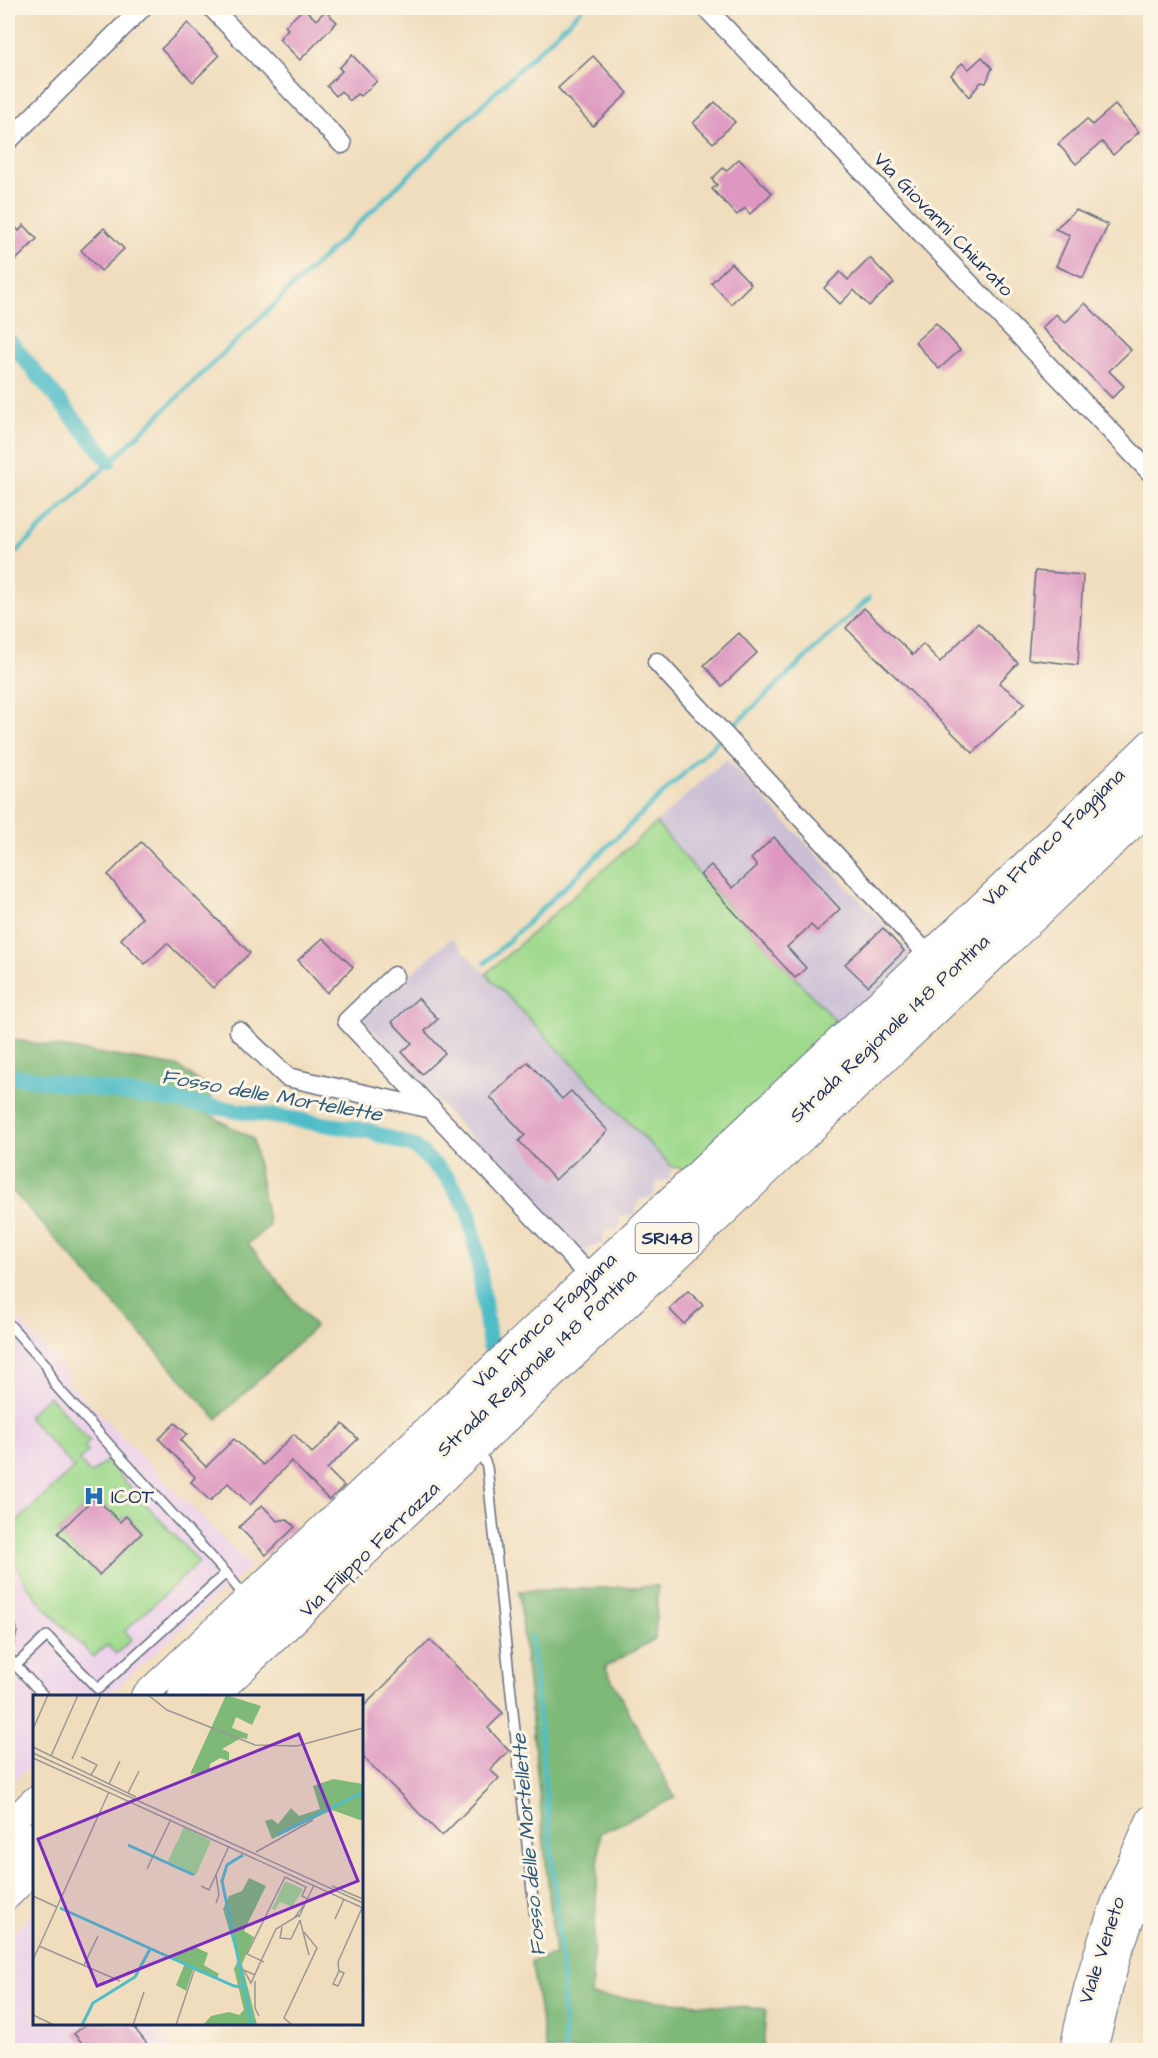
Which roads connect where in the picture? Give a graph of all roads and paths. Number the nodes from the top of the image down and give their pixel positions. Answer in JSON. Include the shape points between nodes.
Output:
{"nodes":[{"id":1,"x":142,"y":8,"type":"edge"},
{"id":2,"x":212,"y":8,"type":"edge"},
{"id":3,"x":706,"y":8,"type":"edge"},
{"id":4,"x":8,"y":141,"type":"edge"},
{"id":5,"x":342,"y":144,"type":"dead end"},
{"id":6,"x":1150,"y":472,"type":"edge"},
{"id":7,"x":657,"y":662,"type":"dead end"},
{"id":8,"x":1150,"y":743,"type":"edge"},
{"id":9,"x":1150,"y":779,"type":"edge"},
{"id":10,"x":1150,"y":809,"type":"edge"},
{"id":11,"x":929,"y":956,"type":"junction"},
{"id":12,"x":394,"y":976,"type":"dead end"},
{"id":13,"x":239,"y":1031,"type":"dead end"},
{"id":14,"x":432,"y":1109,"type":"junction"},
{"id":15,"x":590,"y":1276,"type":"junction"},
{"id":16,"x":9,"y":1328,"type":"edge"},
{"id":17,"x":478,"y":1445,"type":"junction"},
{"id":18,"x":226,"y":1573,"type":"junction"},
{"id":19,"x":247,"y":1599,"type":"junction"},
{"id":20,"x":8,"y":1620,"type":"edge"},
{"id":21,"x":8,"y":1647,"type":"edge"},
{"id":22,"x":8,"y":1657,"type":"edge"},
{"id":23,"x":15,"y":1666,"type":"junction"},
{"id":24,"x":43,"y":1695,"type":"edge"},
{"id":25,"x":145,"y":1695,"type":"edge"},
{"id":26,"x":183,"y":1695,"type":"edge"},
{"id":27,"x":216,"y":1695,"type":"edge"},
{"id":28,"x":33,"y":1801,"type":"edge"},
{"id":29,"x":1150,"y":1820,"type":"edge"},
{"id":30,"x":8,"y":1825,"type":"edge"},
{"id":31,"x":33,"y":1837,"type":"edge"},
{"id":32,"x":8,"y":1862,"type":"edge"},
{"id":33,"x":1150,"y":1868,"type":"edge"},
{"id":34,"x":33,"y":1871,"type":"edge"},
{"id":35,"x":8,"y":1896,"type":"edge"},
{"id":36,"x":535,"y":1919,"type":"dead end"},
{"id":37,"x":1073,"y":2050,"type":"edge"},
{"id":38,"x":1094,"y":2050,"type":"edge"}],
"edges":[{"from":1,"to":4,"type":"street"},
{"from":2,"to":5,"type":"street"},
{"from":3,"to":6,"type":"street","name":"Via Giovanni Chiurato"},
{"from":7,"to":11,"type":"street"},
{"from":8,"to":11,"type":"street","name":"Via Franco Faggiana"},
{"from":9,"to":26,"type":"main road","name":"Strada Regionale 148 Pontina","number":"SR148"},
{"from":10,"to":17,"type":"street","name":"Via Filippo Ferrazza"},
{"from":11,"to":15,"type":"street","name":"Via Franco Faggiana"},
{"from":12,"to":14,"type":"street","via":[[347,1021]]},
{"from":13,"to":14,"type":"street","via":[[287,1077]]},
{"from":14,"to":15,"type":"street"},
{"from":15,"to":19,"type":"street","name":"Via Franco Faggiana"},
{"from":16,"to":18,"type":"lane","via":[[46,1365],[55,1385]]},
{"from":17,"to":27,"type":"street","name":"Via Filippo Ferrazza"},
{"from":17,"to":36,"type":"lane","via":[[488,1467]]},
{"from":18,"to":19,"type":"lane"},
{"from":18,"to":23,"type":"lane","via":[[98,1689],[47,1636]]},
{"from":19,"to":25,"type":"street","name":"Via Franco Faggiana"},
{"from":20,"to":21,"type":"lane","via":[[12,1637]]},
{"from":22,"to":23,"type":"lane"},
{"from":23,"to":24,"type":"lane"},
{"from":28,"to":30,"type":"street"},
{"from":29,"to":37,"type":"street","name":"Viale Veneto","via":[[1105,1930]]},
{"from":31,"to":32,"type":"main road"},
{"from":33,"to":38,"type":"street","name":"Viale Veneto","via":[[1118,1954]]},
{"from":34,"to":35,"type":"street"}]}
